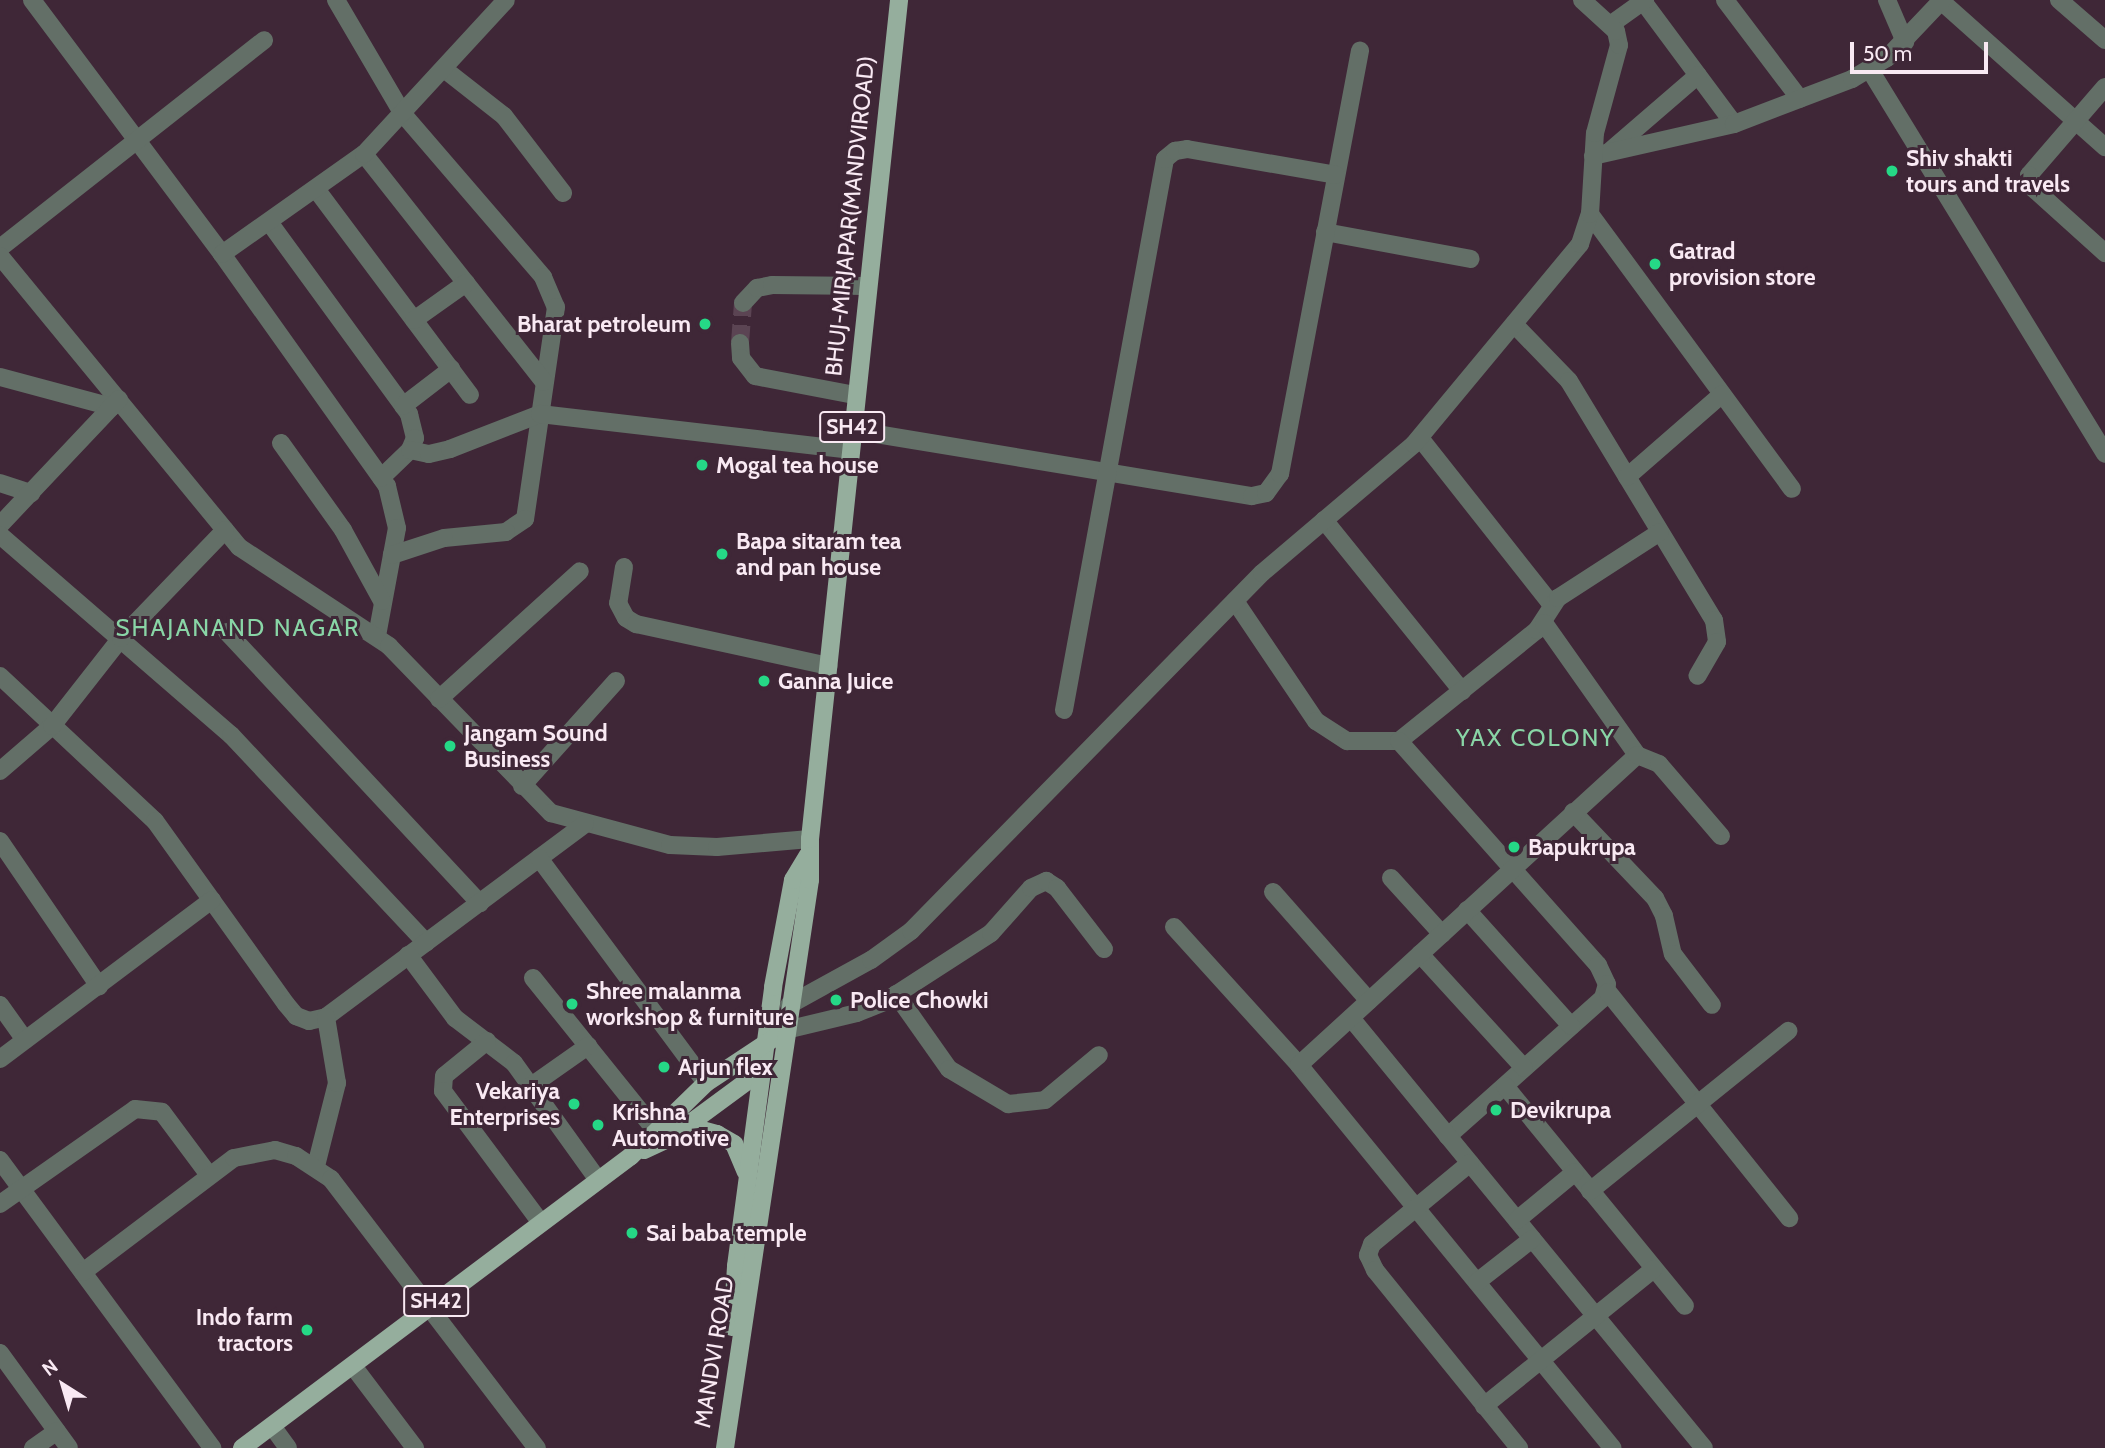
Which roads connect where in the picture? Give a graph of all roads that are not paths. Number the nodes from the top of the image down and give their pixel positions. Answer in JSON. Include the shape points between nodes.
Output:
{"nodes":[{"id":1,"x":32,"y":0,"type":"edge"},
{"id":2,"x":337,"y":0,"type":"edge"},
{"id":3,"x":899,"y":0,"type":"edge"},
{"id":4,"x":1582,"y":0,"type":"edge"},
{"id":5,"x":1724,"y":0,"type":"edge"},
{"id":6,"x":1887,"y":0,"type":"edge"},
{"id":7,"x":2059,"y":0,"type":"edge"},
{"id":8,"x":1643,"y":1,"type":"edge"},
{"id":9,"x":1941,"y":1,"type":"edge"},
{"id":10,"x":496,"y":4,"type":"edge"},
{"id":11,"x":1610,"y":26,"type":"junction"},
{"id":12,"x":264,"y":40,"type":"dead end"},
{"id":13,"x":2105,"y":40,"type":"edge"},
{"id":14,"x":1905,"y":42,"type":"junction"},
{"id":15,"x":1360,"y":50,"type":"dead end"},
{"id":16,"x":444,"y":69,"type":"junction"},
{"id":17,"x":1870,"y":70,"type":"junction"},
{"id":18,"x":1698,"y":75,"type":"junction"},
{"id":19,"x":2105,"y":87,"type":"edge"},
{"id":20,"x":1800,"y":99,"type":"junction"},
{"id":21,"x":403,"y":114,"type":"junction"},
{"id":22,"x":2076,"y":121,"type":"junction"},
{"id":23,"x":1734,"y":124,"type":"junction"},
{"id":24,"x":136,"y":141,"type":"junction"},
{"id":25,"x":2105,"y":147,"type":"edge"},
{"id":26,"x":364,"y":154,"type":"junction"},
{"id":27,"x":1600,"y":155,"type":"junction"},
{"id":28,"x":1336,"y":175,"type":"junction"},
{"id":29,"x":316,"y":189,"type":"junction"},
{"id":30,"x":563,"y":193,"type":"dead end"},
{"id":31,"x":1590,"y":214,"type":"junction"},
{"id":32,"x":269,"y":222,"type":"junction"},
{"id":33,"x":1325,"y":232,"type":"junction"},
{"id":34,"x":0,"y":248,"type":"edge"},
{"id":35,"x":2105,"y":253,"type":"edge"},
{"id":36,"x":222,"y":254,"type":"junction"},
{"id":37,"x":0,"y":256,"type":"edge"},
{"id":38,"x":1471,"y":260,"type":"dead end"},
{"id":39,"x":466,"y":283,"type":"junction"},
{"id":40,"x":867,"y":286,"type":"junction"},
{"id":41,"x":743,"y":303,"type":"dead end"},
{"id":42,"x":414,"y":320,"type":"junction"},
{"id":43,"x":1514,"y":324,"type":"junction"},
{"id":44,"x":740,"y":343,"type":"tunnel mouth"},
{"id":45,"x":451,"y":369,"type":"junction"},
{"id":46,"x":0,"y":377,"type":"edge"},
{"id":47,"x":544,"y":382,"type":"junction"},
{"id":48,"x":855,"y":394,"type":"junction"},
{"id":49,"x":1722,"y":394,"type":"junction"},
{"id":50,"x":470,"y":395,"type":"dead end"},
{"id":51,"x":115,"y":403,"type":"junction"},
{"id":52,"x":403,"y":406,"type":"junction"},
{"id":53,"x":540,"y":414,"type":"junction"},
{"id":54,"x":852,"y":430,"type":"junction"},
{"id":55,"x":1420,"y":438,"type":"junction"},
{"id":56,"x":281,"y":443,"type":"dead end"},
{"id":57,"x":410,"y":450,"type":"junction"},
{"id":58,"x":850,"y":450,"type":"junction"},
{"id":59,"x":2105,"y":454,"type":"edge"},
{"id":60,"x":1109,"y":472,"type":"junction"},
{"id":61,"x":1627,"y":477,"type":"junction"},
{"id":62,"x":382,"y":478,"type":"junction"},
{"id":63,"x":0,"y":483,"type":"edge"},
{"id":64,"x":1792,"y":489,"type":"dead end"},
{"id":65,"x":31,"y":493,"type":"junction"},
{"id":66,"x":1324,"y":520,"type":"junction"},
{"id":67,"x":0,"y":525,"type":"edge"},
{"id":68,"x":225,"y":530,"type":"junction"},
{"id":69,"x":1660,"y":532,"type":"junction"},
{"id":70,"x":0,"y":534,"type":"edge"},
{"id":71,"x":392,"y":555,"type":"junction"},
{"id":72,"x":624,"y":567,"type":"dead end"},
{"id":73,"x":580,"y":571,"type":"dead end"},
{"id":74,"x":382,"y":601,"type":"junction"},
{"id":75,"x":1235,"y":601,"type":"junction"},
{"id":76,"x":1552,"y":605,"type":"junction"},
{"id":77,"x":1544,"y":623,"type":"junction"},
{"id":78,"x":227,"y":632,"type":"dead end"},
{"id":79,"x":377,"y":636,"type":"junction"},
{"id":80,"x":121,"y":638,"type":"junction"},
{"id":81,"x":828,"y":666,"type":"junction"},
{"id":82,"x":0,"y":676,"type":"edge"},
{"id":83,"x":1698,"y":676,"type":"dead end"},
{"id":84,"x":615,"y":681,"type":"dead end"},
{"id":85,"x":1462,"y":691,"type":"junction"},
{"id":86,"x":439,"y":699,"type":"junction"},
{"id":87,"x":1064,"y":710,"type":"dead end"},
{"id":88,"x":52,"y":726,"type":"junction"},
{"id":89,"x":1399,"y":741,"type":"junction"},
{"id":90,"x":1637,"y":755,"type":"junction"},
{"id":91,"x":0,"y":771,"type":"edge"},
{"id":92,"x":522,"y":786,"type":"junction"},
{"id":93,"x":1573,"y":811,"type":"junction"},
{"id":94,"x":585,"y":824,"type":"junction"},
{"id":95,"x":1721,"y":836,"type":"dead end"},
{"id":96,"x":0,"y":841,"type":"edge"},
{"id":97,"x":809,"y":847,"type":"junction"},
{"id":98,"x":539,"y":858,"type":"junction"},
{"id":99,"x":1510,"y":870,"type":"junction"},
{"id":100,"x":1391,"y":878,"type":"dead end"},
{"id":101,"x":1273,"y":892,"type":"dead end"},
{"id":102,"x":212,"y":900,"type":"junction"},
{"id":103,"x":480,"y":903,"type":"junction"},
{"id":104,"x":1467,"y":910,"type":"junction"},
{"id":105,"x":1174,"y":927,"type":"dead end"},
{"id":106,"x":1442,"y":933,"type":"junction"},
{"id":107,"x":426,"y":943,"type":"junction"},
{"id":108,"x":1104,"y":949,"type":"dead end"},
{"id":109,"x":1420,"y":954,"type":"junction"},
{"id":110,"x":408,"y":955,"type":"junction"},
{"id":111,"x":533,"y":978,"type":"dead end"},
{"id":112,"x":99,"y":986,"type":"junction"},
{"id":113,"x":1608,"y":992,"type":"junction"},
{"id":114,"x":896,"y":994,"type":"junction"},
{"id":115,"x":1369,"y":1001,"type":"junction"},
{"id":116,"x":0,"y":1005,"type":"edge"},
{"id":117,"x":789,"y":1005,"type":"junction"},
{"id":118,"x":1712,"y":1005,"type":"dead end"},
{"id":119,"x":326,"y":1017,"type":"junction"},
{"id":120,"x":1350,"y":1018,"type":"junction"},
{"id":121,"x":1572,"y":1026,"type":"junction"},
{"id":122,"x":786,"y":1030,"type":"junction"},
{"id":123,"x":1788,"y":1031,"type":"dead end"},
{"id":124,"x":25,"y":1040,"type":"junction"},
{"id":125,"x":487,"y":1041,"type":"junction"},
{"id":126,"x":765,"y":1042,"type":"junction"},
{"id":127,"x":588,"y":1046,"type":"junction"},
{"id":128,"x":784,"y":1055,"type":"junction"},
{"id":129,"x":1098,"y":1055,"type":"dead end"},
{"id":130,"x":0,"y":1059,"type":"edge"},
{"id":131,"x":1300,"y":1066,"type":"junction"},
{"id":132,"x":1524,"y":1068,"type":"junction"},
{"id":133,"x":761,"y":1072,"type":"junction"},
{"id":134,"x":706,"y":1083,"type":"junction"},
{"id":135,"x":531,"y":1086,"type":"junction"},
{"id":136,"x":1505,"y":1086,"type":"junction"},
{"id":137,"x":1698,"y":1104,"type":"junction"},
{"id":138,"x":663,"y":1135,"type":"junction"},
{"id":139,"x":1448,"y":1136,"type":"junction"},
{"id":140,"x":0,"y":1160,"type":"edge"},
{"id":141,"x":1470,"y":1163,"type":"junction"},
{"id":142,"x":316,"y":1166,"type":"junction"},
{"id":143,"x":1575,"y":1172,"type":"junction"},
{"id":144,"x":209,"y":1175,"type":"junction"},
{"id":145,"x":747,"y":1178,"type":"junction"},
{"id":146,"x":598,"y":1180,"type":"junction"},
{"id":147,"x":21,"y":1189,"type":"junction"},
{"id":148,"x":1590,"y":1191,"type":"junction"},
{"id":149,"x":0,"y":1204,"type":"edge"},
{"id":150,"x":1416,"y":1207,"type":"junction"},
{"id":151,"x":1789,"y":1218,"type":"dead end"},
{"id":152,"x":1517,"y":1220,"type":"junction"},
{"id":153,"x":541,"y":1223,"type":"junction"},
{"id":154,"x":1532,"y":1239,"type":"junction"},
{"id":155,"x":1654,"y":1269,"type":"junction"},
{"id":156,"x":83,"y":1272,"type":"junction"},
{"id":157,"x":1477,"y":1282,"type":"junction"},
{"id":158,"x":430,"y":1306,"type":"junction"},
{"id":159,"x":1685,"y":1306,"type":"dead end"},
{"id":160,"x":1595,"y":1316,"type":"junction"},
{"id":161,"x":0,"y":1353,"type":"edge"},
{"id":162,"x":1541,"y":1360,"type":"junction"},
{"id":163,"x":353,"y":1366,"type":"junction"},
{"id":164,"x":1484,"y":1406,"type":"junction"},
{"id":165,"x":272,"y":1426,"type":"junction"},
{"id":166,"x":57,"y":1431,"type":"junction"},
{"id":167,"x":725,"y":1443,"type":"edge"},
{"id":168,"x":33,"y":1448,"type":"edge"},
{"id":169,"x":69,"y":1448,"type":"edge"},
{"id":170,"x":212,"y":1448,"type":"edge"},
{"id":171,"x":242,"y":1448,"type":"edge"},
{"id":172,"x":288,"y":1448,"type":"edge"},
{"id":173,"x":415,"y":1448,"type":"edge"},
{"id":174,"x":537,"y":1448,"type":"edge"},
{"id":175,"x":1518,"y":1448,"type":"edge"},
{"id":176,"x":1613,"y":1448,"type":"edge"},
{"id":177,"x":1704,"y":1448,"type":"edge"}],
"edges":[{"from":1,"to":24,"type":"street"},
{"from":2,"to":21,"type":"street"},
{"from":3,"to":40,"type":"main road","name":"BHUJ-MIRJAPAR(MANDVIROAD)","number":"SH42"},
{"from":4,"to":11,"type":"street"},
{"from":5,"to":20,"type":"street"},
{"from":6,"to":14,"type":"street"},
{"from":7,"to":13,"type":"street"},
{"from":8,"to":11,"type":"street"},
{"from":8,"to":18,"type":"street"},
{"from":9,"to":14,"type":"street"},
{"from":9,"to":22,"type":"street"},
{"from":10,"to":16,"type":"street"},
{"from":11,"to":27,"type":"street","via":[[1619,45],[1598,119]]},
{"from":12,"to":24,"type":"street"},
{"from":14,"to":17,"type":"street"},
{"from":15,"to":28,"type":"street"},
{"from":16,"to":21,"type":"street"},
{"from":16,"to":30,"type":"street","via":[[503,116]]},
{"from":17,"to":20,"type":"street"},
{"from":17,"to":59,"type":"street"},
{"from":18,"to":23,"type":"street"},
{"from":18,"to":27,"type":"street"},
{"from":19,"to":22,"type":"street"},
{"from":20,"to":23,"type":"street"},
{"from":21,"to":26,"type":"street"},
{"from":21,"to":47,"type":"street","via":[[550,288],[556,307]]},
{"from":22,"to":25,"type":"street"},
{"from":22,"to":35,"type":"street","via":[[2032,168],[2030,182]]},
{"from":23,"to":27,"type":"street"},
{"from":24,"to":34,"type":"street"},
{"from":24,"to":36,"type":"street"},
{"from":26,"to":29,"type":"street"},
{"from":26,"to":39,"type":"street"},
{"from":27,"to":31,"type":"street"},
{"from":28,"to":33,"type":"street"},
{"from":28,"to":60,"type":"street","via":[[1187,149],[1165,159]]},
{"from":29,"to":32,"type":"street"},
{"from":29,"to":42,"type":"street"},
{"from":31,"to":43,"type":"street","via":[[1580,244]]},
{"from":31,"to":49,"type":"street"},
{"from":32,"to":36,"type":"street"},
{"from":32,"to":52,"type":"street"},
{"from":33,"to":38,"type":"street"},
{"from":33,"to":60,"type":"street","via":[[1280,474],[1273,486],[1252,496]]},
{"from":36,"to":62,"type":"street"},
{"from":37,"to":51,"type":"street"},
{"from":39,"to":42,"type":"street"},
{"from":39,"to":47,"type":"street"},
{"from":40,"to":41,"type":"street","via":[[772,285],[757,288]]},
{"from":40,"to":48,"type":"main road","name":"BHUJ-MIRJAPAR(MANDVIROAD)","number":"SH42"},
{"from":42,"to":45,"type":"street"},
{"from":43,"to":55,"type":"street"},
{"from":43,"to":61,"type":"street","via":[[1569,382]]},
{"from":44,"to":48,"type":"street","via":[[741,358],[755,376]]},
{"from":45,"to":50,"type":"street"},
{"from":45,"to":52,"type":"street"},
{"from":46,"to":51,"type":"street"},
{"from":47,"to":53,"type":"street"},
{"from":48,"to":54,"type":"main road","name":"BHUJ-MIRJAPAR(MANDVIROAD)","number":"SH42"},
{"from":49,"to":61,"type":"street"},
{"from":49,"to":64,"type":"street"},
{"from":51,"to":65,"type":"street"},
{"from":51,"to":68,"type":"street"},
{"from":52,"to":57,"type":"street","via":[[415,438]]},
{"from":53,"to":57,"type":"street","via":[[450,449],[429,454]]},
{"from":53,"to":58,"type":"street"},
{"from":53,"to":71,"type":"street","via":[[521,524],[506,532],[444,538]]},
{"from":54,"to":58,"type":"main road","name":"BHUJ-MIRJAPAR(MANDVIROAD)","number":"SH42"},
{"from":54,"to":60,"type":"street"},
{"from":55,"to":66,"type":"street"},
{"from":55,"to":76,"type":"street"},
{"from":56,"to":74,"type":"street","via":[[343,530]]},
{"from":57,"to":62,"type":"street"},
{"from":58,"to":81,"type":"main road","name":"BHUJ-MIRJAPAR(MANDVIROAD)","number":"SH42"},
{"from":60,"to":87,"type":"street"},
{"from":61,"to":69,"type":"street"},
{"from":62,"to":71,"type":"street","via":[[397,513]]},
{"from":63,"to":65,"type":"street"},
{"from":65,"to":67,"type":"street"},
{"from":66,"to":75,"type":"street"},
{"from":66,"to":85,"type":"street"},
{"from":68,"to":79,"type":"street","via":[[256,561]]},
{"from":68,"to":80,"type":"street"},
{"from":69,"to":76,"type":"street","via":[[1566,591]]},
{"from":69,"to":83,"type":"street","via":[[1717,632],[1712,654]]},
{"from":70,"to":80,"type":"street"},
{"from":71,"to":74,"type":"street"},
{"from":72,"to":81,"type":"street","via":[[618,603],[626,618],[636,624]]},
{"from":73,"to":86,"type":"street"},
{"from":74,"to":79,"type":"street"},
{"from":75,"to":89,"type":"street","via":[[1315,721],[1346,741]]},
{"from":75,"to":117,"type":"street","via":[[911,931],[871,960]]},
{"from":76,"to":77,"type":"street"},
{"from":77,"to":85,"type":"street"},
{"from":77,"to":90,"type":"street"},
{"from":78,"to":103,"type":"street"},
{"from":79,"to":86,"type":"street"},
{"from":80,"to":88,"type":"street"},
{"from":80,"to":107,"type":"street","via":[[231,735]]},
{"from":81,"to":97,"type":"main road","name":"BHUJ-MIRJAPAR(MANDVIROAD)","number":"SH42"},
{"from":82,"to":88,"type":"street"},
{"from":84,"to":92,"type":"street"},
{"from":85,"to":89,"type":"street"},
{"from":86,"to":92,"type":"street"},
{"from":88,"to":91,"type":"street"},
{"from":88,"to":102,"type":"street","via":[[155,821]]},
{"from":89,"to":99,"type":"street"},
{"from":90,"to":93,"type":"street"},
{"from":90,"to":95,"type":"street","via":[[1659,764]]},
{"from":92,"to":94,"type":"street","via":[[551,813]]},
{"from":93,"to":99,"type":"street"},
{"from":93,"to":118,"type":"street","via":[[1655,898],[1673,954]]},
{"from":94,"to":97,"type":"street","via":[[693,848]]},
{"from":94,"to":98,"type":"street"},
{"from":96,"to":112,"type":"street"},
{"from":97,"to":117,"type":"main road","name":"BHUJ-MIRJAPAR(MANDVIROAD)","number":"SH42","via":[[810,880]]},
{"from":97,"to":126,"type":"main road","name":"BHUJ-MIRJAPAR(MANDVIROAD)","number":"SH42","via":[[793,880]]},
{"from":98,"to":103,"type":"street"},
{"from":98,"to":134,"type":"street"},
{"from":99,"to":104,"type":"street"},
{"from":99,"to":113,"type":"street","via":[[1598,965]]},
{"from":100,"to":106,"type":"street"},
{"from":101,"to":115,"type":"street"},
{"from":102,"to":112,"type":"street"},
{"from":102,"to":119,"type":"street","via":[[296,1016],[310,1021]]},
{"from":103,"to":107,"type":"street"},
{"from":104,"to":106,"type":"street"},
{"from":104,"to":121,"type":"street"},
{"from":105,"to":131,"type":"street"},
{"from":106,"to":109,"type":"street"},
{"from":107,"to":110,"type":"street"},
{"from":108,"to":114,"type":"street","via":[[1057,888],[1046,881],[1031,888],[991,933]]},
{"from":109,"to":115,"type":"street"},
{"from":109,"to":132,"type":"street"},
{"from":110,"to":119,"type":"street"},
{"from":110,"to":125,"type":"street","via":[[455,1018]]},
{"from":111,"to":127,"type":"street"},
{"from":112,"to":124,"type":"street"},
{"from":113,"to":121,"type":"street"},
{"from":113,"to":137,"type":"street"},
{"from":114,"to":122,"type":"street","via":[[857,1013]]},
{"from":114,"to":129,"type":"street","via":[[949,1069],[1008,1104],[1045,1100]]},
{"from":115,"to":120,"type":"street"},
{"from":116,"to":124,"type":"street"},
{"from":117,"to":122,"type":"main road","name":"BHUJ-MIRJAPAR(MANDVIROAD)","number":"SH42"},
{"from":119,"to":142,"type":"street","via":[[337,1083]]},
{"from":120,"to":131,"type":"street"},
{"from":120,"to":139,"type":"street"},
{"from":121,"to":132,"type":"street"},
{"from":122,"to":126,"type":"main road","number":"SH42"},
{"from":122,"to":128,"type":"main road","name":"BHUJ-MIRJAPAR(MANDVIROAD)","number":"SH42"},
{"from":123,"to":137,"type":"street"},
{"from":124,"to":130,"type":"street"},
{"from":125,"to":135,"type":"street","via":[[514,1063]]},
{"from":125,"to":153,"type":"street","via":[[444,1076],[443,1091]]},
{"from":126,"to":133,"type":"main road","name":"BHUJ-MIRJAPAR(MANDVIROAD)","number":"SH42"},
{"from":126,"to":134,"type":"main road","number":"SH42"},
{"from":127,"to":135,"type":"street"},
{"from":127,"to":138,"type":"street"},
{"from":128,"to":133,"type":"main road","number":"SH42"},
{"from":128,"to":167,"type":"main road","name":"MANDVI ROAD"},
{"from":131,"to":150,"type":"street"},
{"from":132,"to":136,"type":"street"},
{"from":133,"to":138,"type":"main road","number":"SH42"},
{"from":133,"to":145,"type":"main road","name":"BHUJ-MIRJAPAR(MANDVIROAD)"},
{"from":134,"to":138,"type":"main road","number":"SH42"},
{"from":135,"to":146,"type":"street"},
{"from":136,"to":139,"type":"street"},
{"from":136,"to":143,"type":"street"},
{"from":137,"to":148,"type":"street"},
{"from":137,"to":151,"type":"street"},
{"from":138,"to":145,"type":"main road","via":[[702,1130],[717,1134],[734,1144],[743,1157]]},
{"from":138,"to":146,"type":"main road","number":"SH42"},
{"from":139,"to":141,"type":"street"},
{"from":140,"to":147,"type":"street"},
{"from":141,"to":150,"type":"street"},
{"from":141,"to":152,"type":"street"},
{"from":142,"to":144,"type":"street","via":[[275,1150],[254,1152]]},
{"from":142,"to":158,"type":"street"},
{"from":143,"to":148,"type":"street"},
{"from":143,"to":152,"type":"street"},
{"from":144,"to":147,"type":"street","via":[[162,1112],[147,1107],[114,1119]]},
{"from":144,"to":156,"type":"street"},
{"from":145,"to":167,"type":"main road","name":"BHUJ-MIRJAPAR(MANDVIROAD)","via":[[736,1266]]},
{"from":146,"to":153,"type":"main road","number":"SH42"},
{"from":147,"to":149,"type":"street"},
{"from":147,"to":156,"type":"street"},
{"from":148,"to":155,"type":"street"},
{"from":150,"to":157,"type":"street"},
{"from":150,"to":164,"type":"street","via":[[1373,1244],[1370,1262]]},
{"from":152,"to":154,"type":"street"},
{"from":153,"to":158,"type":"main road","number":"SH42"},
{"from":154,"to":157,"type":"street"},
{"from":154,"to":160,"type":"street"},
{"from":155,"to":159,"type":"street"},
{"from":155,"to":160,"type":"street"},
{"from":156,"to":170,"type":"street"},
{"from":157,"to":162,"type":"street"},
{"from":158,"to":163,"type":"main road","number":"SH42"},
{"from":158,"to":174,"type":"street"},
{"from":160,"to":162,"type":"street"},
{"from":160,"to":177,"type":"street"},
{"from":161,"to":166,"type":"street"},
{"from":162,"to":164,"type":"street"},
{"from":162,"to":176,"type":"street"},
{"from":163,"to":165,"type":"main road","number":"SH42"},
{"from":163,"to":173,"type":"street"},
{"from":164,"to":175,"type":"street"},
{"from":165,"to":171,"type":"main road","number":"SH42"},
{"from":165,"to":172,"type":"street"},
{"from":166,"to":168,"type":"street"},
{"from":166,"to":169,"type":"street"}]}
